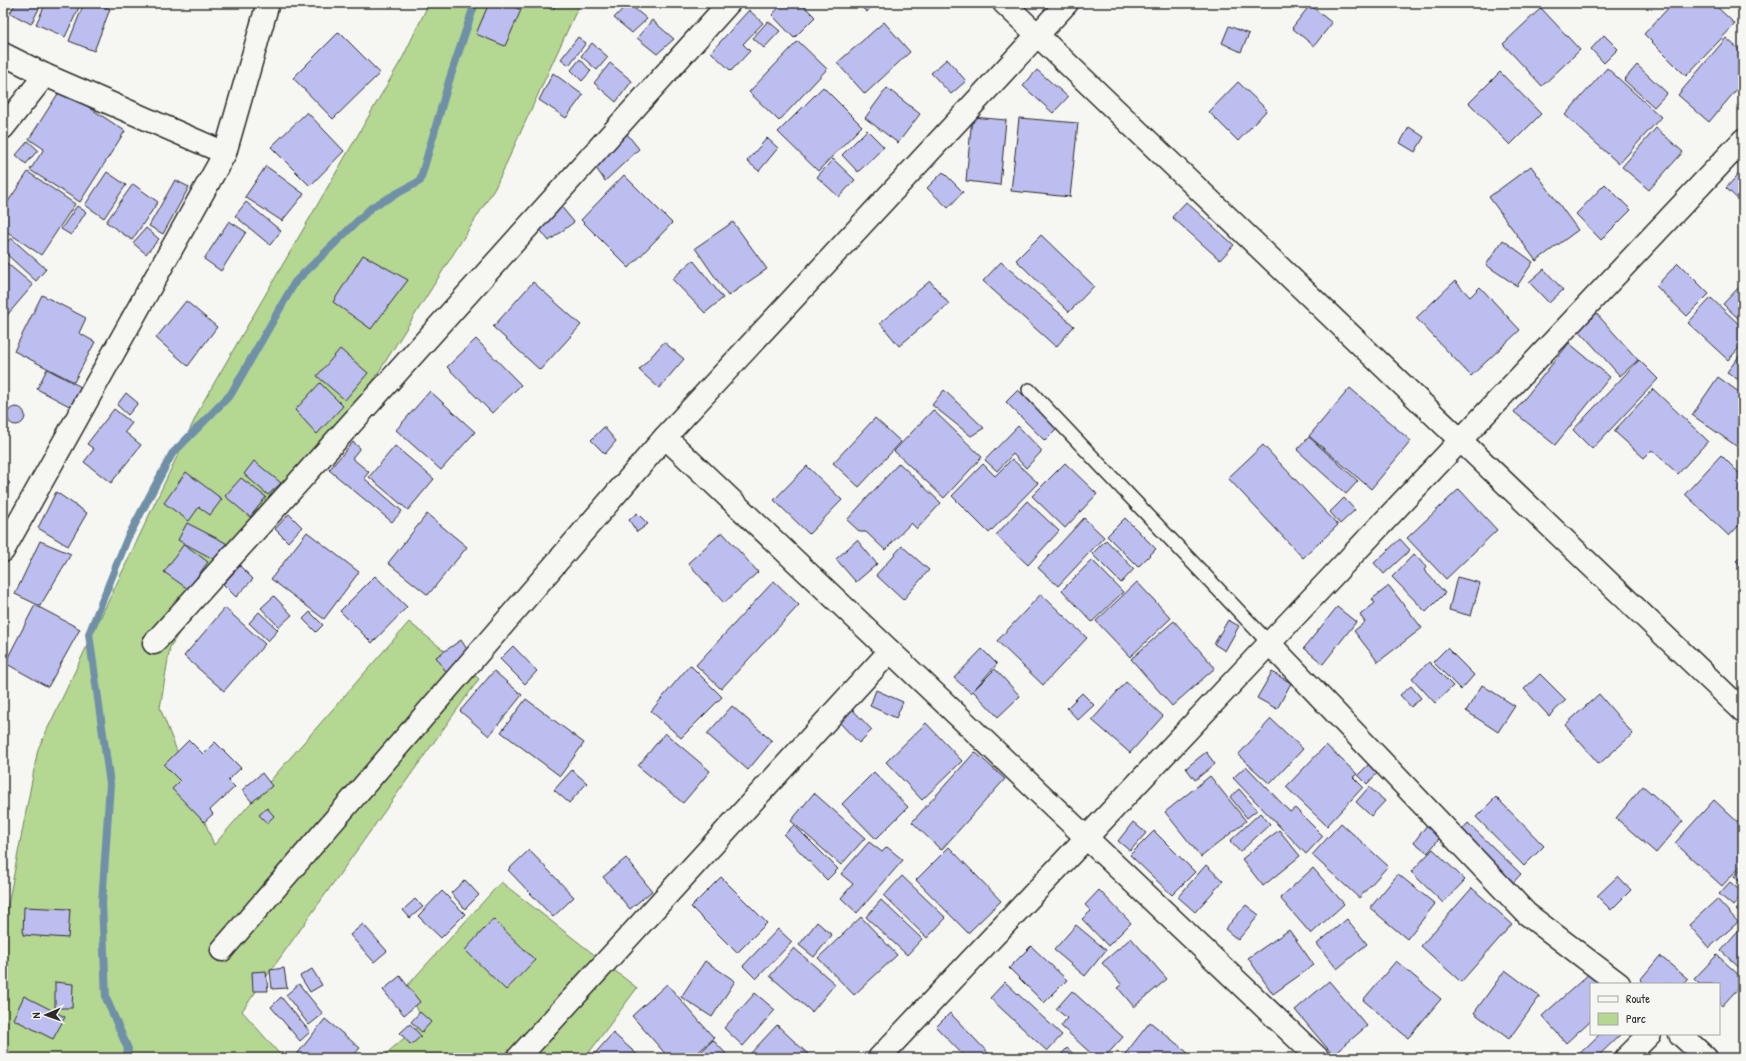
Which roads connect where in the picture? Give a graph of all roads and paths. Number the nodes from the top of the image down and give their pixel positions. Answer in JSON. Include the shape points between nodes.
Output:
{"nodes":[{"id":1,"x":268,"y":3,"type":"edge"},
{"id":2,"x":729,"y":3,"type":"edge"},
{"id":3,"x":1004,"y":3,"type":"edge"},
{"id":4,"x":1067,"y":3,"type":"edge"},
{"id":5,"x":1037,"y":35,"type":"junction"},
{"id":6,"x":3,"y":54,"type":"edge"},
{"id":7,"x":45,"y":75,"type":"junction"},
{"id":8,"x":3,"y":128,"type":"edge"},
{"id":9,"x":1743,"y":140,"type":"edge"},
{"id":10,"x":225,"y":153,"type":"junction"},
{"id":11,"x":1029,"y":390,"type":"dead end"},
{"id":12,"x":664,"y":437,"type":"junction"},
{"id":13,"x":1460,"y":439,"type":"junction"},
{"id":14,"x":3,"y":551,"type":"edge"},
{"id":15,"x":154,"y":643,"type":"dead end"},
{"id":16,"x":1269,"y":643,"type":"junction"},
{"id":17,"x":890,"y":651,"type":"junction"},
{"id":18,"x":1743,"y":711,"type":"edge"},
{"id":19,"x":1086,"y":837,"type":"junction"},
{"id":20,"x":222,"y":950,"type":"dead end"},
{"id":21,"x":1618,"y":983,"type":"edge"},
{"id":22,"x":1649,"y":1035,"type":"edge"},
{"id":23,"x":1681,"y":1035,"type":"edge"},
{"id":24,"x":526,"y":1055,"type":"edge"},
{"id":25,"x":880,"y":1058,"type":"edge"},
{"id":26,"x":1318,"y":1058,"type":"edge"},
{"id":27,"x":1626,"y":1058,"type":"edge"},
{"id":28,"x":1706,"y":1058,"type":"edge"}],
"edges":[{"from":1,"to":10,"type":"street"},
{"from":2,"to":15,"type":"street"},
{"from":3,"to":5,"type":"street"},
{"from":4,"to":5,"type":"street"},
{"from":5,"to":12,"type":"street"},
{"from":5,"to":13,"type":"street"},
{"from":6,"to":7,"type":"street"},
{"from":7,"to":8,"type":"street"},
{"from":7,"to":10,"type":"street"},
{"from":9,"to":13,"type":"street"},
{"from":10,"to":14,"type":"street"},
{"from":11,"to":16,"type":"lane"},
{"from":12,"to":17,"type":"street"},
{"from":12,"to":20,"type":"street"},
{"from":13,"to":16,"type":"street"},
{"from":13,"to":18,"type":"street"},
{"from":16,"to":19,"type":"street"},
{"from":16,"to":21,"type":"street","via":[[1527,914]]},
{"from":17,"to":19,"type":"street"},
{"from":17,"to":24,"type":"street"},
{"from":19,"to":25,"type":"street"},
{"from":19,"to":26,"type":"street"},
{"from":22,"to":27,"type":"street"},
{"from":23,"to":28,"type":"street"}]}
